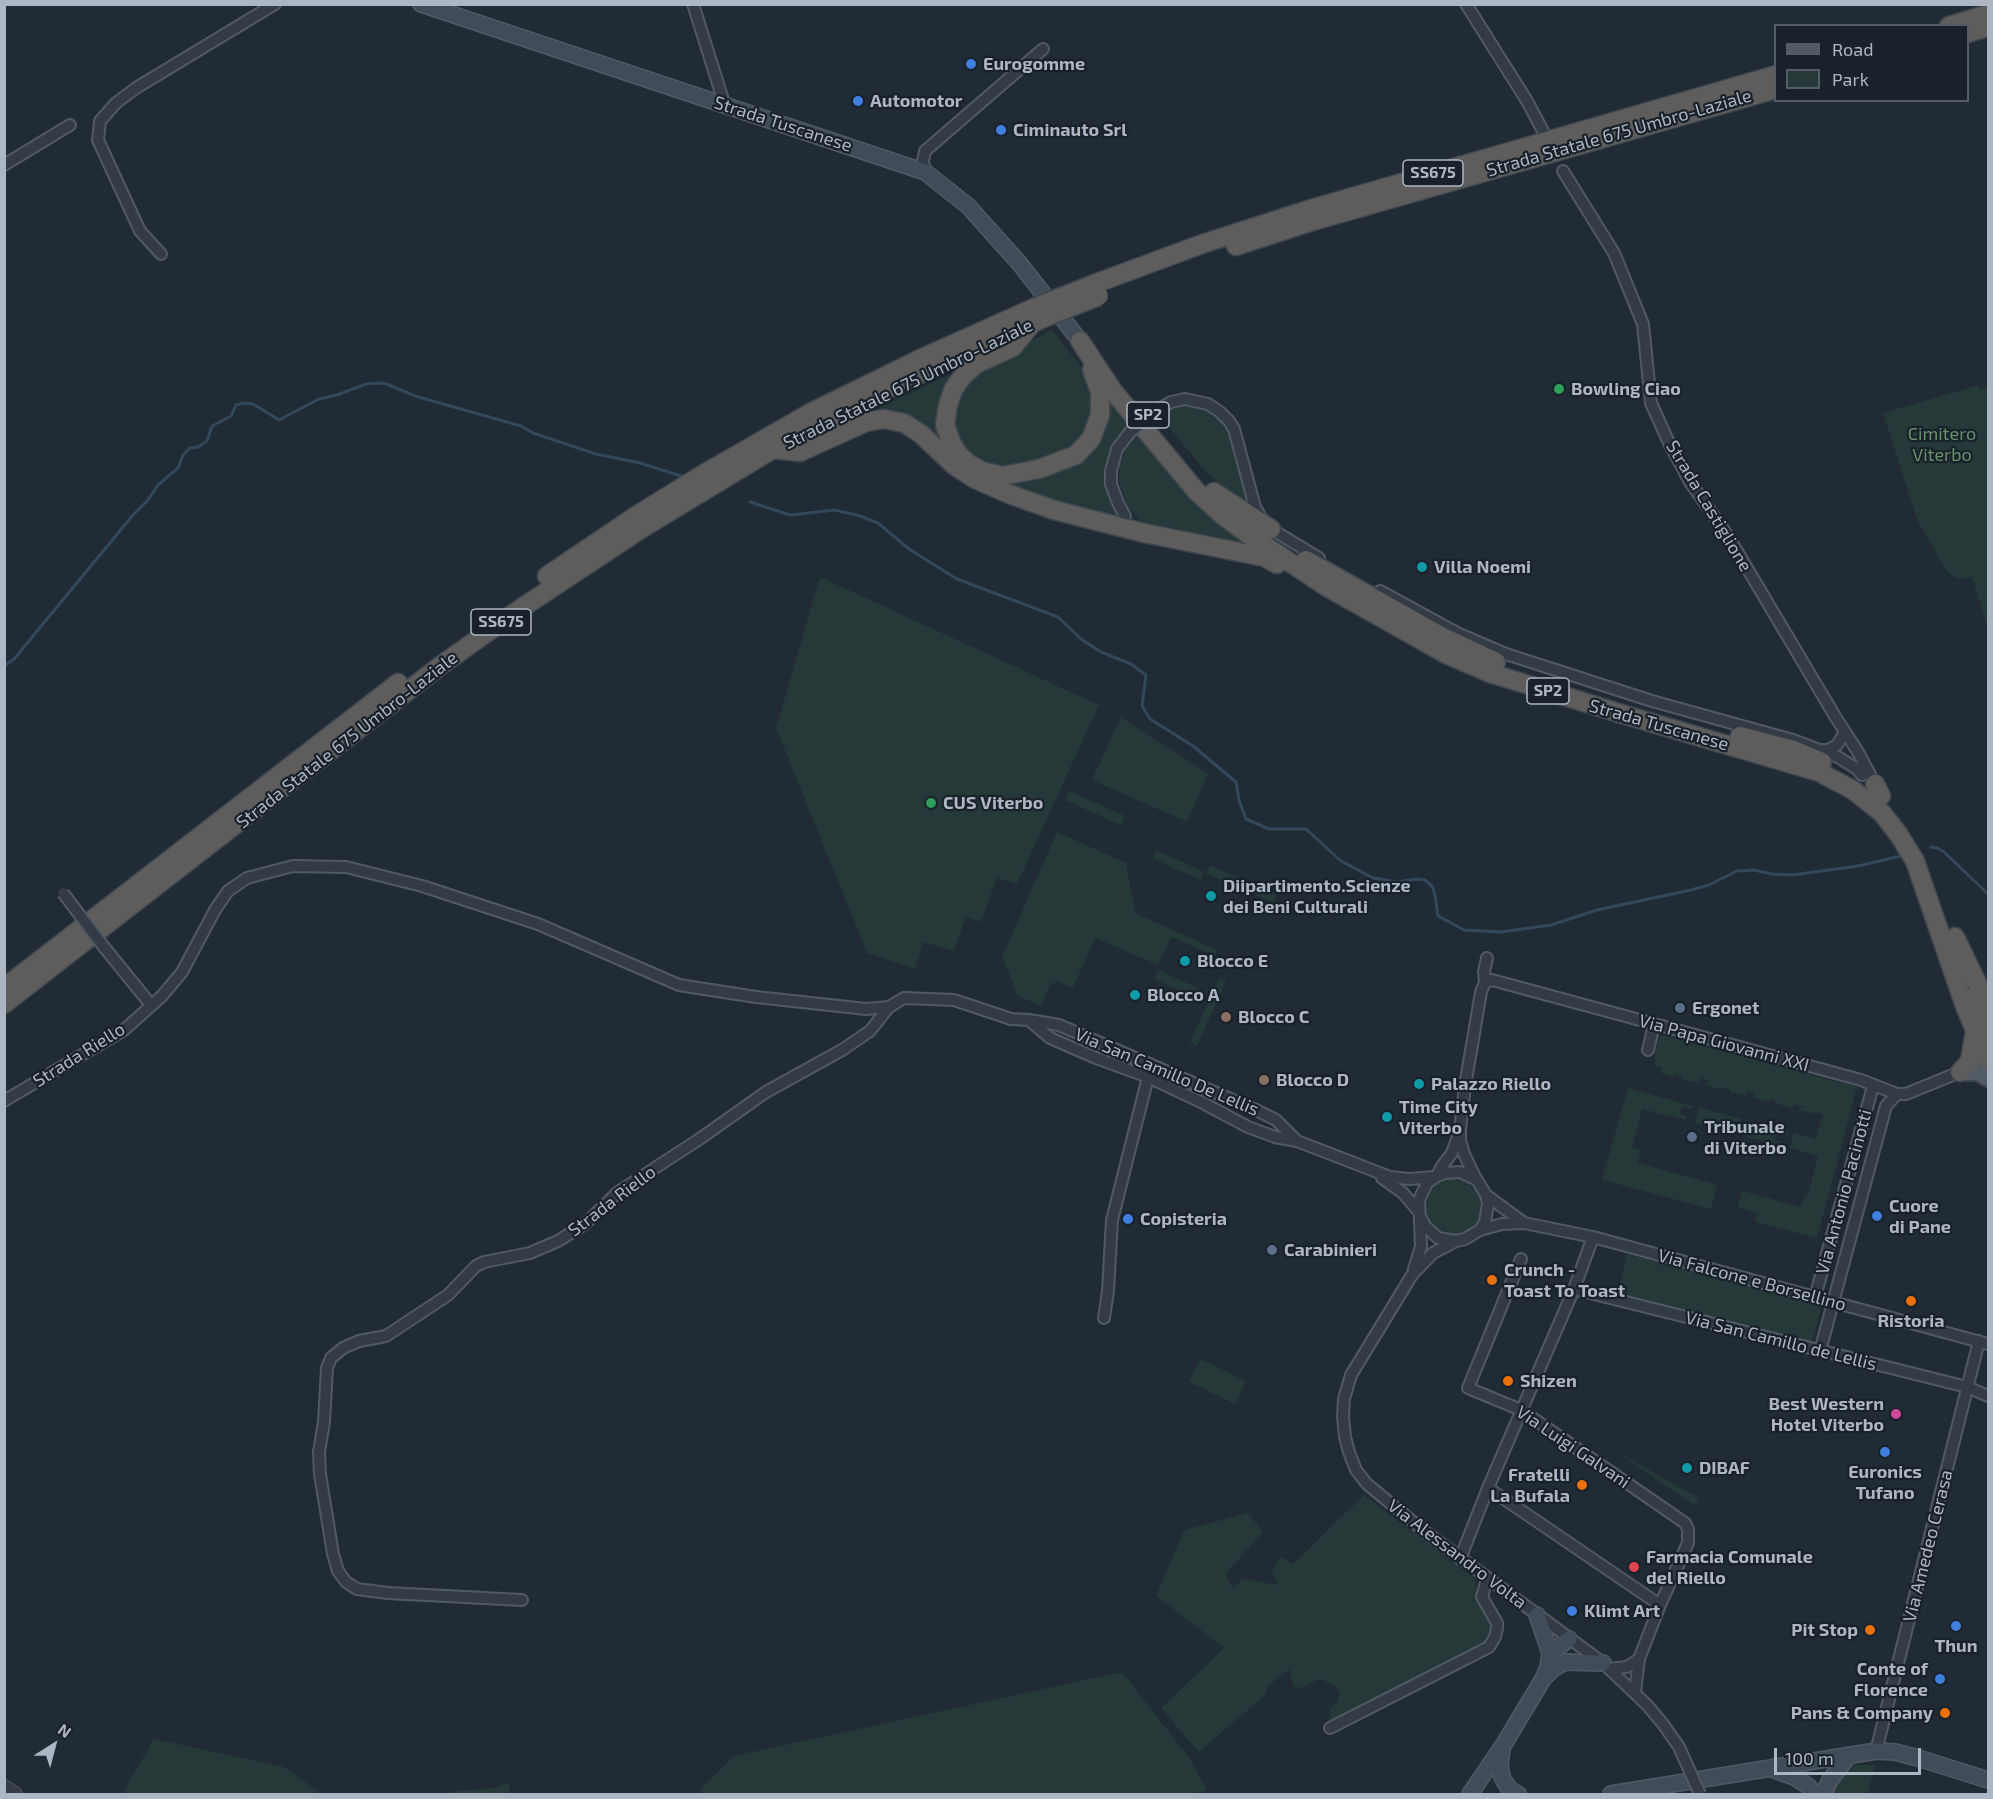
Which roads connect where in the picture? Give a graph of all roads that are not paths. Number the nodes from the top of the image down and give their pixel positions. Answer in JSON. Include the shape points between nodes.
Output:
{"nodes":[{"id":1,"x":275,"y":4,"type":"edge"},
{"id":2,"x":422,"y":4,"type":"edge"},
{"id":3,"x":693,"y":4,"type":"edge"},
{"id":4,"x":1466,"y":4,"type":"edge"},
{"id":5,"x":1989,"y":14,"type":"edge"},
{"id":6,"x":1956,"y":24,"type":"edge"},
{"id":7,"x":1989,"y":27,"type":"edge"},
{"id":8,"x":1969,"y":33,"type":"edge"},
{"id":9,"x":1043,"y":49,"type":"dead end"},
{"id":10,"x":1774,"y":76,"type":"edge"},
{"id":11,"x":1774,"y":90,"type":"edge"},
{"id":12,"x":725,"y":106,"type":"junction"},
{"id":13,"x":70,"y":125,"type":"dead end"},
{"id":14,"x":1544,"y":133,"type":"dead end"},
{"id":15,"x":4,"y":165,"type":"edge"},
{"id":16,"x":925,"y":171,"type":"junction"},
{"id":17,"x":1563,"y":171,"type":"dead end"},
{"id":18,"x":161,"y":254,"type":"dead end"},
{"id":19,"x":1096,"y":290,"type":"junction"},
{"id":20,"x":1038,"y":316,"type":"junction"},
{"id":21,"x":1080,"y":341,"type":"junction"},
{"id":22,"x":772,"y":449,"type":"junction"},
{"id":23,"x":1214,"y":492,"type":"junction"},
{"id":24,"x":1125,"y":516,"type":"joint"},
{"id":25,"x":1271,"y":529,"type":"junction"},
{"id":26,"x":1144,"y":533,"type":"junction"},
{"id":27,"x":1316,"y":580,"type":"junction"},
{"id":28,"x":1844,"y":730,"type":"junction"},
{"id":29,"x":1821,"y":750,"type":"junction"},
{"id":30,"x":1873,"y":785,"type":"junction"},
{"id":31,"x":63,"y":893,"type":"dead end"},
{"id":32,"x":1954,"y":937,"type":"junction"},
{"id":33,"x":1487,"y":958,"type":"dead end"},
{"id":34,"x":1485,"y":982,"type":"junction"},
{"id":35,"x":4,"y":988,"type":"edge"},
{"id":36,"x":4,"y":1004,"type":"edge"},
{"id":37,"x":151,"y":1005,"type":"junction"},
{"id":38,"x":890,"y":1006,"type":"junction"},
{"id":39,"x":1989,"y":1007,"type":"edge"},
{"id":40,"x":1029,"y":1020,"type":"junction"},
{"id":41,"x":1654,"y":1025,"type":"junction"},
{"id":42,"x":1985,"y":1044,"type":"edge"},
{"id":43,"x":1648,"y":1050,"type":"dead end"},
{"id":44,"x":1960,"y":1072,"type":"junction"},
{"id":45,"x":1148,"y":1077,"type":"junction"},
{"id":46,"x":1989,"y":1078,"type":"edge"},
{"id":47,"x":1873,"y":1086,"type":"junction"},
{"id":48,"x":1897,"y":1094,"type":"junction"},
{"id":49,"x":4,"y":1101,"type":"edge"},
{"id":50,"x":1460,"y":1130,"type":"junction"},
{"id":51,"x":1297,"y":1141,"type":"junction"},
{"id":52,"x":1854,"y":1153,"type":"junction"},
{"id":53,"x":1871,"y":1158,"type":"junction"},
{"id":54,"x":1371,"y":1171,"type":"junction"},
{"id":55,"x":1436,"y":1177,"type":"junction"},
{"id":56,"x":1477,"y":1180,"type":"junction"},
{"id":57,"x":1486,"y":1195,"type":"junction"},
{"id":58,"x":1420,"y":1215,"type":"junction"},
{"id":59,"x":1524,"y":1223,"type":"junction"},
{"id":60,"x":1480,"y":1230,"type":"junction"},
{"id":61,"x":1593,"y":1237,"type":"junction"},
{"id":62,"x":1456,"y":1241,"type":"junction"},
{"id":63,"x":1826,"y":1255,"type":"junction"},
{"id":64,"x":1521,"y":1259,"type":"dead end"},
{"id":65,"x":1843,"y":1260,"type":"junction"},
{"id":66,"x":1412,"y":1275,"type":"junction"},
{"id":67,"x":1574,"y":1289,"type":"junction"},
{"id":68,"x":1815,"y":1297,"type":"junction"},
{"id":69,"x":1833,"y":1302,"type":"junction"},
{"id":70,"x":1104,"y":1318,"type":"dead end"},
{"id":71,"x":1984,"y":1343,"type":"edge"},
{"id":72,"x":1820,"y":1351,"type":"junction"},
{"id":73,"x":1967,"y":1387,"type":"junction"},
{"id":74,"x":1989,"y":1396,"type":"edge"},
{"id":75,"x":1521,"y":1410,"type":"junction"},
{"id":76,"x":1488,"y":1488,"type":"junction"},
{"id":77,"x":1461,"y":1559,"type":"junction"},
{"id":78,"x":1487,"y":1579,"type":"junction"},
{"id":79,"x":522,"y":1600,"type":"dead end"},
{"id":80,"x":1660,"y":1605,"type":"junction"},
{"id":81,"x":1537,"y":1615,"type":"junction"},
{"id":82,"x":1569,"y":1639,"type":"junction"},
{"id":83,"x":1550,"y":1653,"type":"junction"},
{"id":84,"x":1639,"y":1659,"type":"junction"},
{"id":85,"x":1565,"y":1662,"type":"junction"},
{"id":86,"x":1606,"y":1666,"type":"junction"},
{"id":87,"x":1628,"y":1667,"type":"junction"},
{"id":88,"x":1543,"y":1679,"type":"junction"},
{"id":89,"x":1624,"y":1682,"type":"junction"},
{"id":90,"x":1635,"y":1692,"type":"junction"},
{"id":91,"x":1330,"y":1728,"type":"dead end"},
{"id":92,"x":1504,"y":1744,"type":"junction"},
{"id":93,"x":1876,"y":1751,"type":"junction"},
{"id":94,"x":1849,"y":1755,"type":"junction"},
{"id":95,"x":1769,"y":1769,"type":"junction"},
{"id":96,"x":1989,"y":1780,"type":"edge"},
{"id":97,"x":4,"y":1787,"type":"edge"},
{"id":98,"x":15,"y":1794,"type":"edge"},
{"id":99,"x":1470,"y":1794,"type":"edge"},
{"id":100,"x":1518,"y":1794,"type":"edge"},
{"id":101,"x":1611,"y":1794,"type":"edge"},
{"id":102,"x":1700,"y":1794,"type":"edge"},
{"id":103,"x":1814,"y":1794,"type":"edge"},
{"id":104,"x":1823,"y":1794,"type":"edge"}],
"edges":[{"from":1,"to":18,"type":"street","via":[[136,88],[100,121],[98,140],[130,210],[140,231]]},
{"from":2,"to":12,"type":"main road","name":"Strada Tuscanese","number":"SP2"},
{"from":3,"to":12,"type":"street"},
{"from":4,"to":14,"type":"street"},
{"from":5,"to":6,"type":"highway"},
{"from":7,"to":8,"type":"highway"},
{"from":9,"to":16,"type":"street","via":[[925,151]]},
{"from":10,"to":19,"type":"highway","name":"Strada Statale 675 Umbro-Laziale","number":"SS675","via":[[1311,209],[1202,244]]},
{"from":11,"to":19,"type":"highway","name":"Strada Statale 675 Umbro-Laziale","number":"SS675","via":[[1313,221]]},
{"from":12,"to":16,"type":"main road","name":"Strada Tuscanese","number":"SP2"},
{"from":13,"to":15,"type":"street"},
{"from":16,"to":21,"type":"main road","name":"Strada Tuscanese","number":"SP2","via":[[968,206]]},
{"from":17,"to":28,"type":"street","name":"Strada Castiglione","via":[[1614,253],[1643,324],[1651,403],[1670,445]]},
{"from":19,"to":20,"type":"highway","name":"Strada Statale 675 Umbro-Laziale","number":"SS675","bridge":true},
{"from":20,"to":21,"type":"highway","via":[[1013,347],[976,364],[953,390],[945,425],[964,460],[982,471],[1002,476],[1039,469],[1070,459],[1091,440],[1101,400]]},
{"from":20,"to":22,"type":"highway","name":"Strada Statale 675 Umbro-Laziale","number":"SS675"},
{"from":20,"to":35,"type":"highway","name":"Strada Statale 675 Umbro-Laziale","number":"SS675","via":[[920,359],[810,413],[636,516],[434,656]]},
{"from":21,"to":23,"type":"highway","name":"Strada Tuscanese","number":"SP2","via":[[1117,377]]},
{"from":21,"to":27,"type":"highway","name":"Strada Tuscanese","number":"SP2","via":[[1113,391],[1197,492],[1221,514]]},
{"from":22,"to":26,"type":"highway","via":[[800,452],[866,422],[884,419],[904,423],[975,479],[1054,510]]},
{"from":22,"to":36,"type":"highway","name":"Strada Statale 675 Umbro-Laziale","number":"SS675","via":[[644,527],[440,666]]},
{"from":23,"to":25,"type":"highway"},
{"from":23,"to":30,"type":"highway","name":"Strada Tuscanese","number":"SP2","via":[[1256,528],[1301,557],[1488,659],[1647,711],[1794,750]]},
{"from":24,"to":25,"type":"street","bridge":true,"via":[[1111,484],[1117,449],[1130,432],[1157,410],[1185,399],[1208,404],[1229,421],[1255,507]]},
{"from":24,"to":26,"type":"highway"},
{"from":25,"to":29,"type":"street","name":"Strada Tuscanese","via":[[1332,566],[1497,651],[1652,702]]},
{"from":26,"to":27,"type":"highway","via":[[1264,557]]},
{"from":27,"to":42,"type":"highway","name":"Strada Tuscanese","number":"SP2","via":[[1446,654],[1490,673],[1819,772],[1853,790],[1882,813],[1915,861]]},
{"from":28,"to":29,"type":"street","via":[[1837,745]]},
{"from":28,"to":30,"type":"street","name":"Strada Castiglione"},
{"from":29,"to":30,"type":"street","name":"Strada Tuscanese","via":[[1848,762]]},
{"from":30,"to":32,"type":"highway","name":"Strada Tuscanese","number":"SP2","via":[[1925,855]]},
{"from":31,"to":37,"type":"street","bridge":true},
{"from":32,"to":39,"type":"highway"},
{"from":32,"to":42,"type":"highway","number":"SP2"},
{"from":33,"to":34,"type":"street"},
{"from":34,"to":41,"type":"street","name":"Via Papa Giovanni XXI","via":[[1492,980]]},
{"from":34,"to":50,"type":"street"},
{"from":37,"to":38,"type":"street","name":"Strada Riello","via":[[182,972],[228,891],[247,878],[293,866],[346,867],[422,886],[538,924],[679,985],[844,1007]]},
{"from":37,"to":49,"type":"street","name":"Strada Riello","via":[[124,1030]]},
{"from":38,"to":40,"type":"street","name":"Via San Camillo De Lellis","via":[[904,998],[954,1000],[1011,1019]]},
{"from":38,"to":79,"type":"street","name":"Strada Riello","via":[[870,1031],[766,1092],[618,1192],[585,1224],[530,1253],[476,1266],[448,1295],[386,1336],[359,1341],[331,1358],[319,1452],[320,1474],[333,1554],[346,1582],[357,1589],[388,1593]]},
{"from":40,"to":45,"type":"street","name":"Via San Camillo De Lellis","via":[[1050,1038]]},
{"from":40,"to":51,"type":"street","name":"Via San Camillo De Lellis","via":[[1059,1025],[1256,1110],[1276,1120]]},
{"from":41,"to":43,"type":"street"},
{"from":41,"to":47,"type":"street","name":"Via Papa Giovanni XXI"},
{"from":42,"to":44,"type":"highway"},
{"from":44,"to":46,"type":"main road","via":[[1978,1072]]},
{"from":44,"to":48,"type":"street"},
{"from":45,"to":51,"type":"street","name":"Via San Camillo De Lellis","via":[[1248,1127]]},
{"from":45,"to":70,"type":"street","via":[[1112,1220]]},
{"from":47,"to":48,"type":"street","name":"Via Papa Giovanni XXI"},
{"from":47,"to":52,"type":"street","name":"Via Antonio Pacinotti"},
{"from":48,"to":53,"type":"street","name":"Via Antonio Pacinotti","via":[[1886,1106]]},
{"from":50,"to":55,"type":"street","via":[[1452,1153]]},
{"from":50,"to":56,"type":"street","via":[[1464,1154]]},
{"from":51,"to":54,"type":"street","name":"Via San Camillo De Lellis"},
{"from":52,"to":53,"type":"street"},
{"from":52,"to":63,"type":"street","name":"Via Antonio Pacinotti"},
{"from":53,"to":65,"type":"street","name":"Via Antonio Pacinotti"},
{"from":54,"to":55,"type":"street","name":"Via San Camillo De Lellis","via":[[1390,1178]]},
{"from":54,"to":58,"type":"street","name":"Via San Camillo De Lellis","via":[[1396,1187]]},
{"from":55,"to":56,"type":"street","via":[[1454,1171]]},
{"from":55,"to":58,"type":"street","via":[[1422,1191]]},
{"from":56,"to":57,"type":"street"},
{"from":57,"to":59,"type":"street","name":"Via Falcone e Borsellino"},
{"from":57,"to":60,"type":"street","via":[[1488,1213]]},
{"from":58,"to":62,"type":"street","via":[[1431,1233]]},
{"from":58,"to":66,"type":"street","name":"Via Alessandro Volta","via":[[1421,1246]]},
{"from":59,"to":60,"type":"street","name":"Via Falcone e Borsellino"},
{"from":59,"to":61,"type":"street","name":"Via Falcone e Borsellino"},
{"from":60,"to":62,"type":"street"},
{"from":61,"to":67,"type":"street"},
{"from":61,"to":68,"type":"street","name":"Via Falcone e Borsellino"},
{"from":62,"to":66,"type":"street","name":"Via Alessandro Volta","via":[[1433,1253]]},
{"from":63,"to":65,"type":"street"},
{"from":63,"to":68,"type":"street","name":"Via Antonio Pacinotti"},
{"from":64,"to":75,"type":"street","name":"Via Luigi Galvani","via":[[1468,1388]]},
{"from":65,"to":69,"type":"street","name":"Via Antonio Pacinotti"},
{"from":66,"to":77,"type":"street","name":"Via Alessandro Volta","via":[[1351,1374],[1344,1399],[1345,1437],[1356,1470],[1367,1484]]},
{"from":67,"to":72,"type":"street","name":"Via San Camillo de Lellis"},
{"from":67,"to":75,"type":"street"},
{"from":68,"to":69,"type":"street","name":"Via Falcone e Borsellino"},
{"from":69,"to":71,"type":"street","name":"Via Falcone e Borsellino"},
{"from":69,"to":72,"type":"street","name":"Via Antonio Pacinotti"},
{"from":71,"to":73,"type":"street","name":"Via Amedeo Cerasa"},
{"from":72,"to":73,"type":"street","name":"Via San Camillo de Lellis"},
{"from":73,"to":74,"type":"street","name":"Via San Camillo de Lellis"},
{"from":73,"to":93,"type":"street","name":"Via Amedeo Cerasa"},
{"from":75,"to":76,"type":"street"},
{"from":75,"to":80,"type":"street","name":"Via Luigi Galvani","via":[[1685,1523],[1688,1543]]},
{"from":76,"to":77,"type":"street"},
{"from":76,"to":80,"type":"street"},
{"from":77,"to":78,"type":"street","name":"Via Alessandro Volta"},
{"from":78,"to":81,"type":"street","name":"Via Alessandro Volta"},
{"from":78,"to":91,"type":"street","via":[[1482,1597],[1497,1623],[1489,1647]]},
{"from":80,"to":84,"type":"street","name":"Via Luigi Galvani"},
{"from":81,"to":82,"type":"street","name":"Via Alessandro Volta"},
{"from":81,"to":83,"type":"main road"},
{"from":82,"to":83,"type":"main road"},
{"from":82,"to":85,"type":"main road"},
{"from":82,"to":86,"type":"street","name":"Via Alessandro Volta"},
{"from":83,"to":88,"type":"main road"},
{"from":84,"to":87,"type":"street"},
{"from":84,"to":90,"type":"street","name":"Via Luigi Galvani"},
{"from":85,"to":86,"type":"main road"},
{"from":85,"to":88,"type":"main road"},
{"from":86,"to":87,"type":"street"},
{"from":86,"to":89,"type":"street","name":"Via Alessandro Volta"},
{"from":87,"to":89,"type":"street"},
{"from":88,"to":92,"type":"main road"},
{"from":89,"to":90,"type":"street","name":"Via Alessandro Volta"},
{"from":90,"to":102,"type":"street","name":"Via Alessandro Volta","bridge":true,"via":[[1679,1747]]},
{"from":92,"to":99,"type":"main road"},
{"from":92,"to":100,"type":"main road","via":[[1500,1757],[1502,1777]]},
{"from":93,"to":94,"type":"main road"},
{"from":93,"to":96,"type":"main road","via":[[1895,1752]]},
{"from":94,"to":95,"type":"main road"},
{"from":94,"to":104,"type":"main road"},
{"from":95,"to":101,"type":"main road"},
{"from":95,"to":103,"type":"main road","via":[[1794,1777]]},
{"from":97,"to":98,"type":"street"}]}
